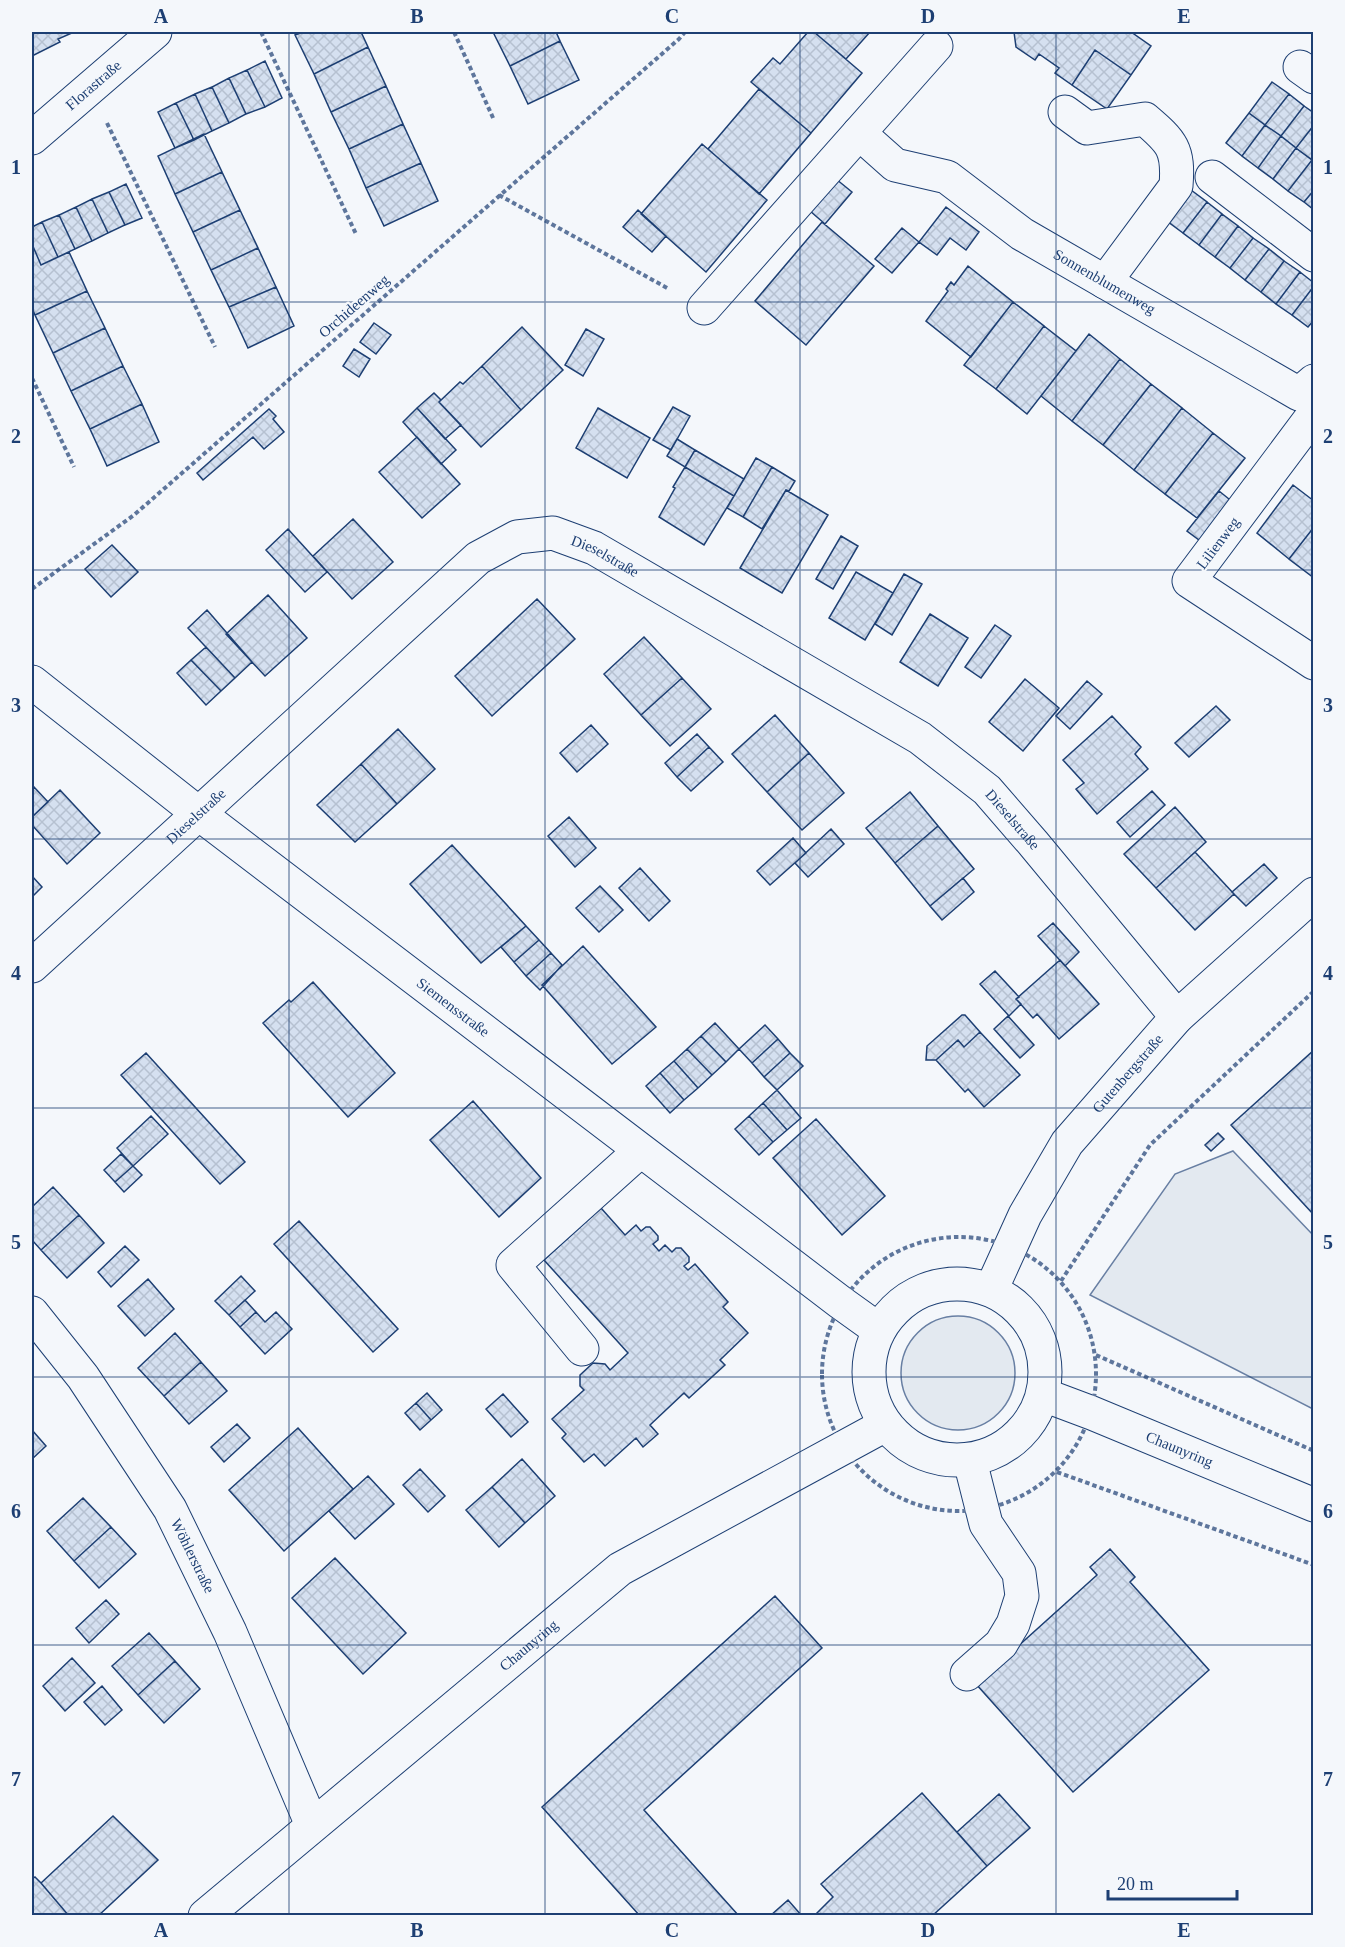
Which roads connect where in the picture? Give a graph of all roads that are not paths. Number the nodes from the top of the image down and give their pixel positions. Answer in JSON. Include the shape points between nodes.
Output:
{"nodes":[{"id":1,"x":155,"y":32,"type":"edge"},
{"id":2,"x":936,"y":46,"type":"dead end"},
{"id":3,"x":1065,"y":112,"type":"dead end"},
{"id":4,"x":859,"y":133,"type":"junction"},
{"id":5,"x":32,"y":138,"type":"edge"},
{"id":6,"x":1212,"y":177,"type":"dead end"},
{"id":7,"x":1314,"y":255,"type":"edge"},
{"id":8,"x":1105,"y":282,"type":"junction"},
{"id":9,"x":704,"y":308,"type":"road end"},
{"id":10,"x":1310,"y":399,"type":"edge"},
{"id":11,"x":1314,"y":663,"type":"edge"},
{"id":12,"x":32,"y":682,"type":"edge"},
{"id":13,"x":198,"y":813,"type":"junction"},
{"id":14,"x":1314,"y":894,"type":"edge"},
{"id":15,"x":32,"y":966,"type":"edge"},
{"id":16,"x":1178,"y":1017,"type":"junction"},
{"id":17,"x":640,"y":1151,"type":"junction"},
{"id":18,"x":991,"y":1290,"type":"junction"},
{"id":19,"x":32,"y":1312,"type":"edge"},
{"id":20,"x":879,"y":1330,"type":"junction"},
{"id":21,"x":582,"y":1348,"type":"dead end"},
{"id":22,"x":1044,"y":1395,"type":"junction"},
{"id":23,"x":885,"y":1425,"type":"junction"},
{"id":24,"x":970,"y":1461,"type":"junction"},
{"id":25,"x":1314,"y":1505,"type":"edge"},
{"id":26,"x":967,"y":1674,"type":"dead end"},
{"id":27,"x":312,"y":1825,"type":"junction"},
{"id":28,"x":209,"y":1914,"type":"edge"}],
"edges":[{"from":1,"to":5,"type":"street","name":"Florastraße"},
{"from":2,"to":4,"type":"street"},
{"from":3,"to":8,"type":"street","via":[[1087,128],[1145,118],[1174,149],[1176,186]]},
{"from":4,"to":8,"type":"street","name":"Sonnenblumenweg","via":[[895,165],[947,177],[1022,234]]},
{"from":4,"to":9,"type":"street"},
{"from":6,"to":7,"type":"street"},
{"from":8,"to":10,"type":"street","name":"Sonnenblumenweg"},
{"from":10,"to":11,"type":"street","name":"Lilienweg","via":[[1189,581]]},
{"from":12,"to":13,"type":"street","name":"Siemensstraße"},
{"from":13,"to":15,"type":"street","name":"Dieselstraße"},
{"from":13,"to":16,"type":"street","name":"Dieselstraße","via":[[478,558],[517,537],[553,533],[594,548],[920,738],[987,790]]},
{"from":13,"to":17,"type":"street","name":"Siemensstraße"},
{"from":14,"to":16,"type":"street","name":"Gutenbergstraße"},
{"from":16,"to":18,"type":"street","name":"Gutenbergstraße","via":[[1067,1143],[1025,1215]]},
{"from":17,"to":20,"type":"street","name":"Siemensstraße"},
{"from":17,"to":21,"type":"street","via":[[513,1264]]},
{"from":18,"to":20,"type":"street","via":[[953,1283],[923,1290],[897,1307]]},
{"from":18,"to":22,"type":"street","via":[[1008,1298],[1027,1317],[1041,1340],[1046,1366]]},
{"from":19,"to":27,"type":"street","name":"Wöhlerstraße","via":[[83,1377],[170,1509],[230,1632]]},
{"from":20,"to":23,"type":"street","via":[[869,1359],[870,1390]]},
{"from":22,"to":24,"type":"street","via":[[1032,1421],[1012,1442]]},
{"from":22,"to":25,"type":"street","name":"Chaunyring"},
{"from":23,"to":24,"type":"street","via":[[900,1441],[927,1456]]},
{"from":23,"to":27,"type":"street","name":"Chaunyring","via":[[620,1569]]},
{"from":24,"to":26,"type":"street","via":[[986,1524],[1019,1573],[1022,1596],[1001,1644]]},
{"from":27,"to":28,"type":"street","name":"Chaunyring"}]}
